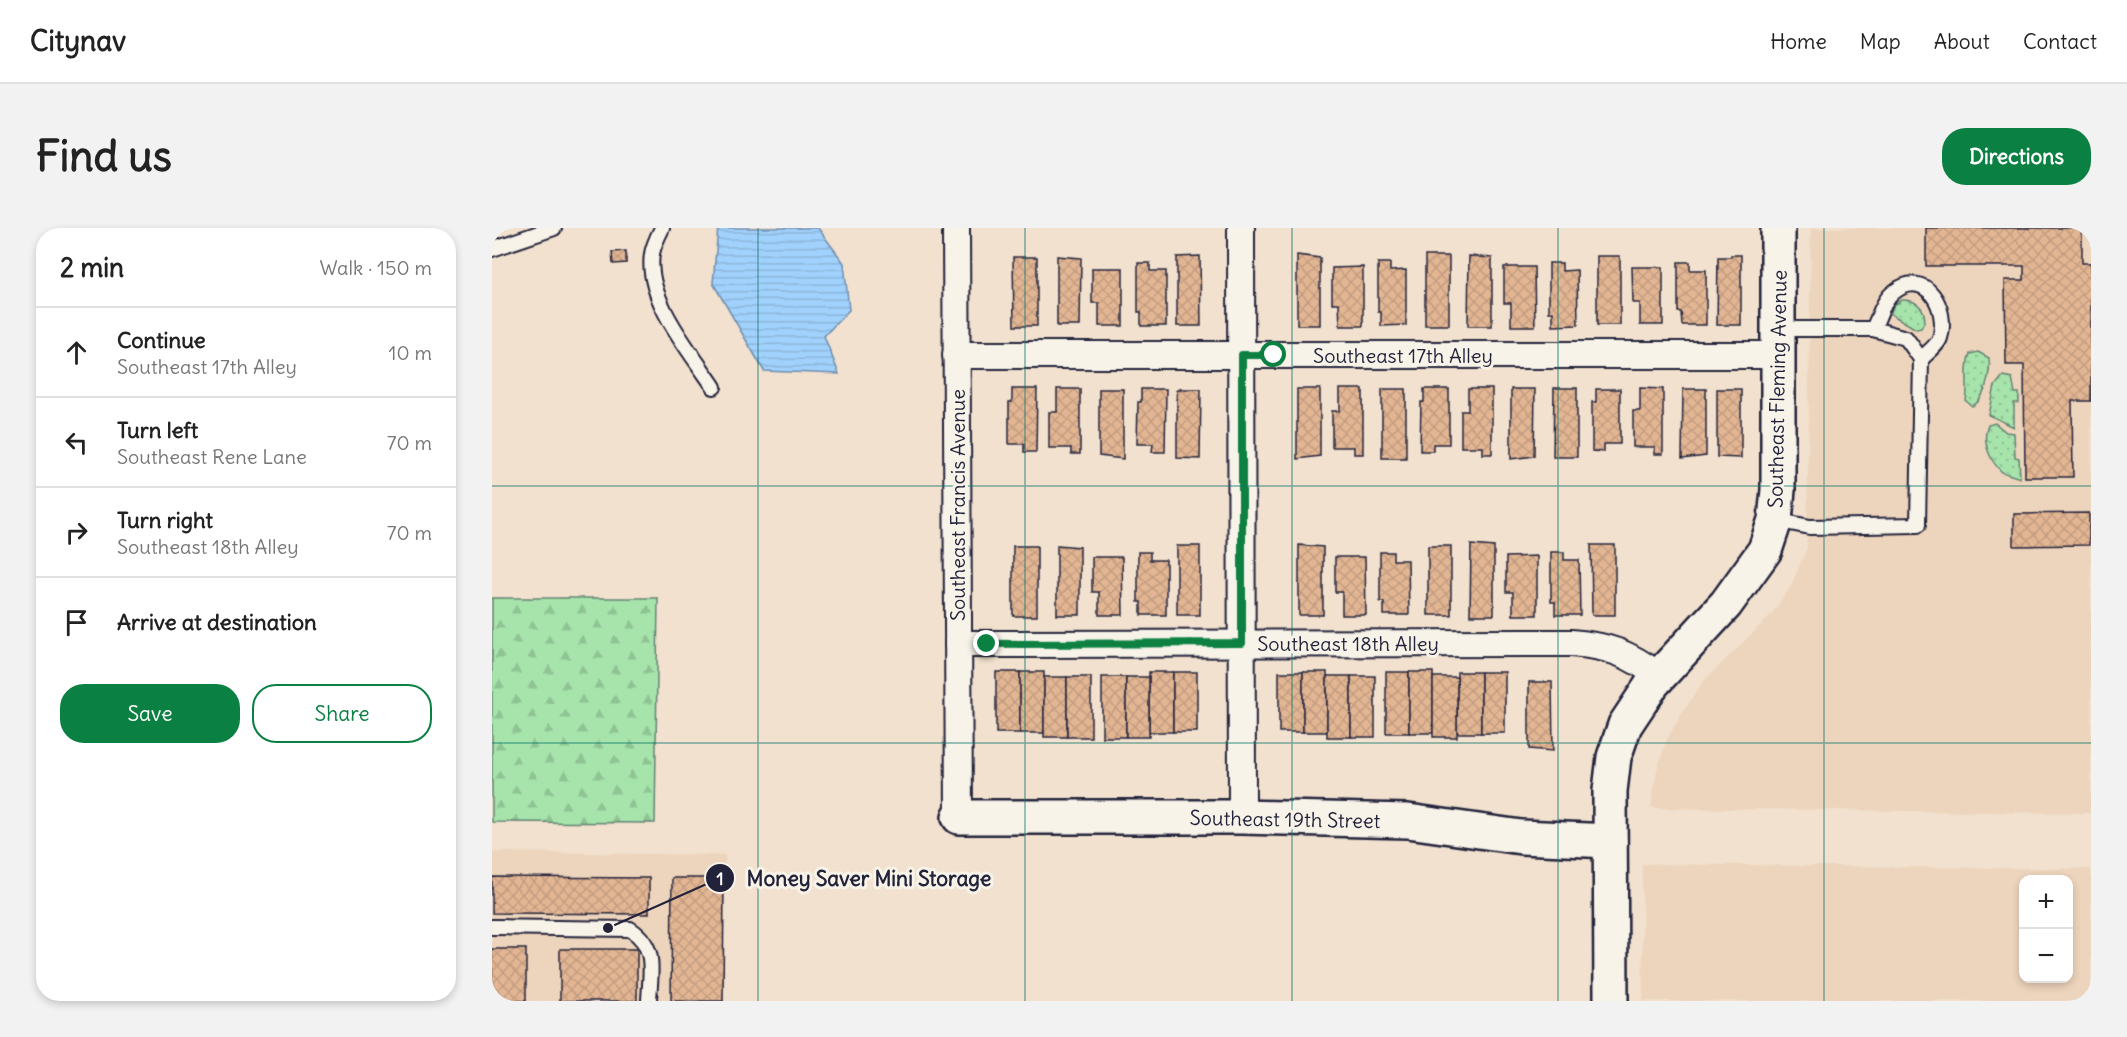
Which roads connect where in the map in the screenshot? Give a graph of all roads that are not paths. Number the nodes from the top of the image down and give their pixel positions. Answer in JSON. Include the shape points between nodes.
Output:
{"nodes":[{"id":1,"x":554,"y":228,"type":"edge"},
{"id":2,"x":662,"y":228,"type":"edge"},
{"id":3,"x":956,"y":228,"type":"edge"},
{"id":4,"x":1241,"y":228,"type":"edge"},
{"id":5,"x":1778,"y":228,"type":"edge"},
{"id":6,"x":492,"y":249,"type":"edge"},
{"id":7,"x":1874,"y":329,"type":"junction"},
{"id":8,"x":1778,"y":342,"type":"junction"},
{"id":9,"x":957,"y":355,"type":"junction"},
{"id":10,"x":1242,"y":355,"type":"junction"},
{"id":11,"x":1921,"y":359,"type":"junction"},
{"id":12,"x":714,"y":387,"type":"dead end"},
{"id":13,"x":1775,"y":520,"type":"junction"},
{"id":14,"x":1242,"y":643,"type":"junction"},
{"id":15,"x":958,"y":644,"type":"junction"},
{"id":16,"x":1659,"y":676,"type":"junction"},
{"id":17,"x":959,"y":817,"type":"joint"},
{"id":18,"x":1242,"y":817,"type":"junction"},
{"id":19,"x":1610,"y":841,"type":"junction"},
{"id":20,"x":492,"y":927,"type":"edge"},
{"id":21,"x":649,"y":1001,"type":"edge"},
{"id":22,"x":1611,"y":1001,"type":"edge"}],
"edges":[{"from":1,"to":6,"type":"lane"},
{"from":2,"to":12,"type":"lane","via":[[652,253],[652,272],[661,305]]},
{"from":3,"to":9,"type":"street","name":"Southeast Francis Avenue"},
{"from":4,"to":10,"type":"street"},
{"from":5,"to":8,"type":"street","name":"Southeast Fleming Avenue"},
{"from":7,"to":8,"type":"lane"},
{"from":7,"to":11,"type":"lane","via":[[1906,339]]},
{"from":7,"to":11,"type":"lane","via":[[1894,291],[1924,288],[1939,302],[1942,312],[1940,340]]},
{"from":8,"to":10,"type":"street","name":"Southeast 17th Alley"},
{"from":8,"to":13,"type":"street","name":"Southeast Fleming Avenue"},
{"from":9,"to":10,"type":"street","name":"Southeast 17th Alley"},
{"from":9,"to":15,"type":"street","name":"Southeast Francis Avenue"},
{"from":10,"to":14,"type":"street"},
{"from":11,"to":13,"type":"lane","via":[[1918,525],[1810,527]]},
{"from":13,"to":16,"type":"street","name":"Southeast Fleming Avenue","via":[[1765,550],[1726,604]]},
{"from":14,"to":15,"type":"street","name":"Southeast 18th Alley"},
{"from":14,"to":16,"type":"street","name":"Southeast 18th Alley","via":[[1590,645],[1621,652]]},
{"from":14,"to":18,"type":"street"},
{"from":15,"to":17,"type":"street","name":"Southeast Francis Avenue"},
{"from":16,"to":19,"type":"street","name":"Southeast Fleming Avenue","via":[[1625,725],[1614,758]]},
{"from":17,"to":18,"type":"street","name":"Southeast 19th Street"},
{"from":18,"to":19,"type":"street","name":"Southeast 19th Street","via":[[1408,821],[1521,837]]},
{"from":19,"to":22,"type":"street","name":"Southeast Fleming Avenue"},
{"from":20,"to":21,"type":"lane","via":[[630,929],[648,945]]}]}
